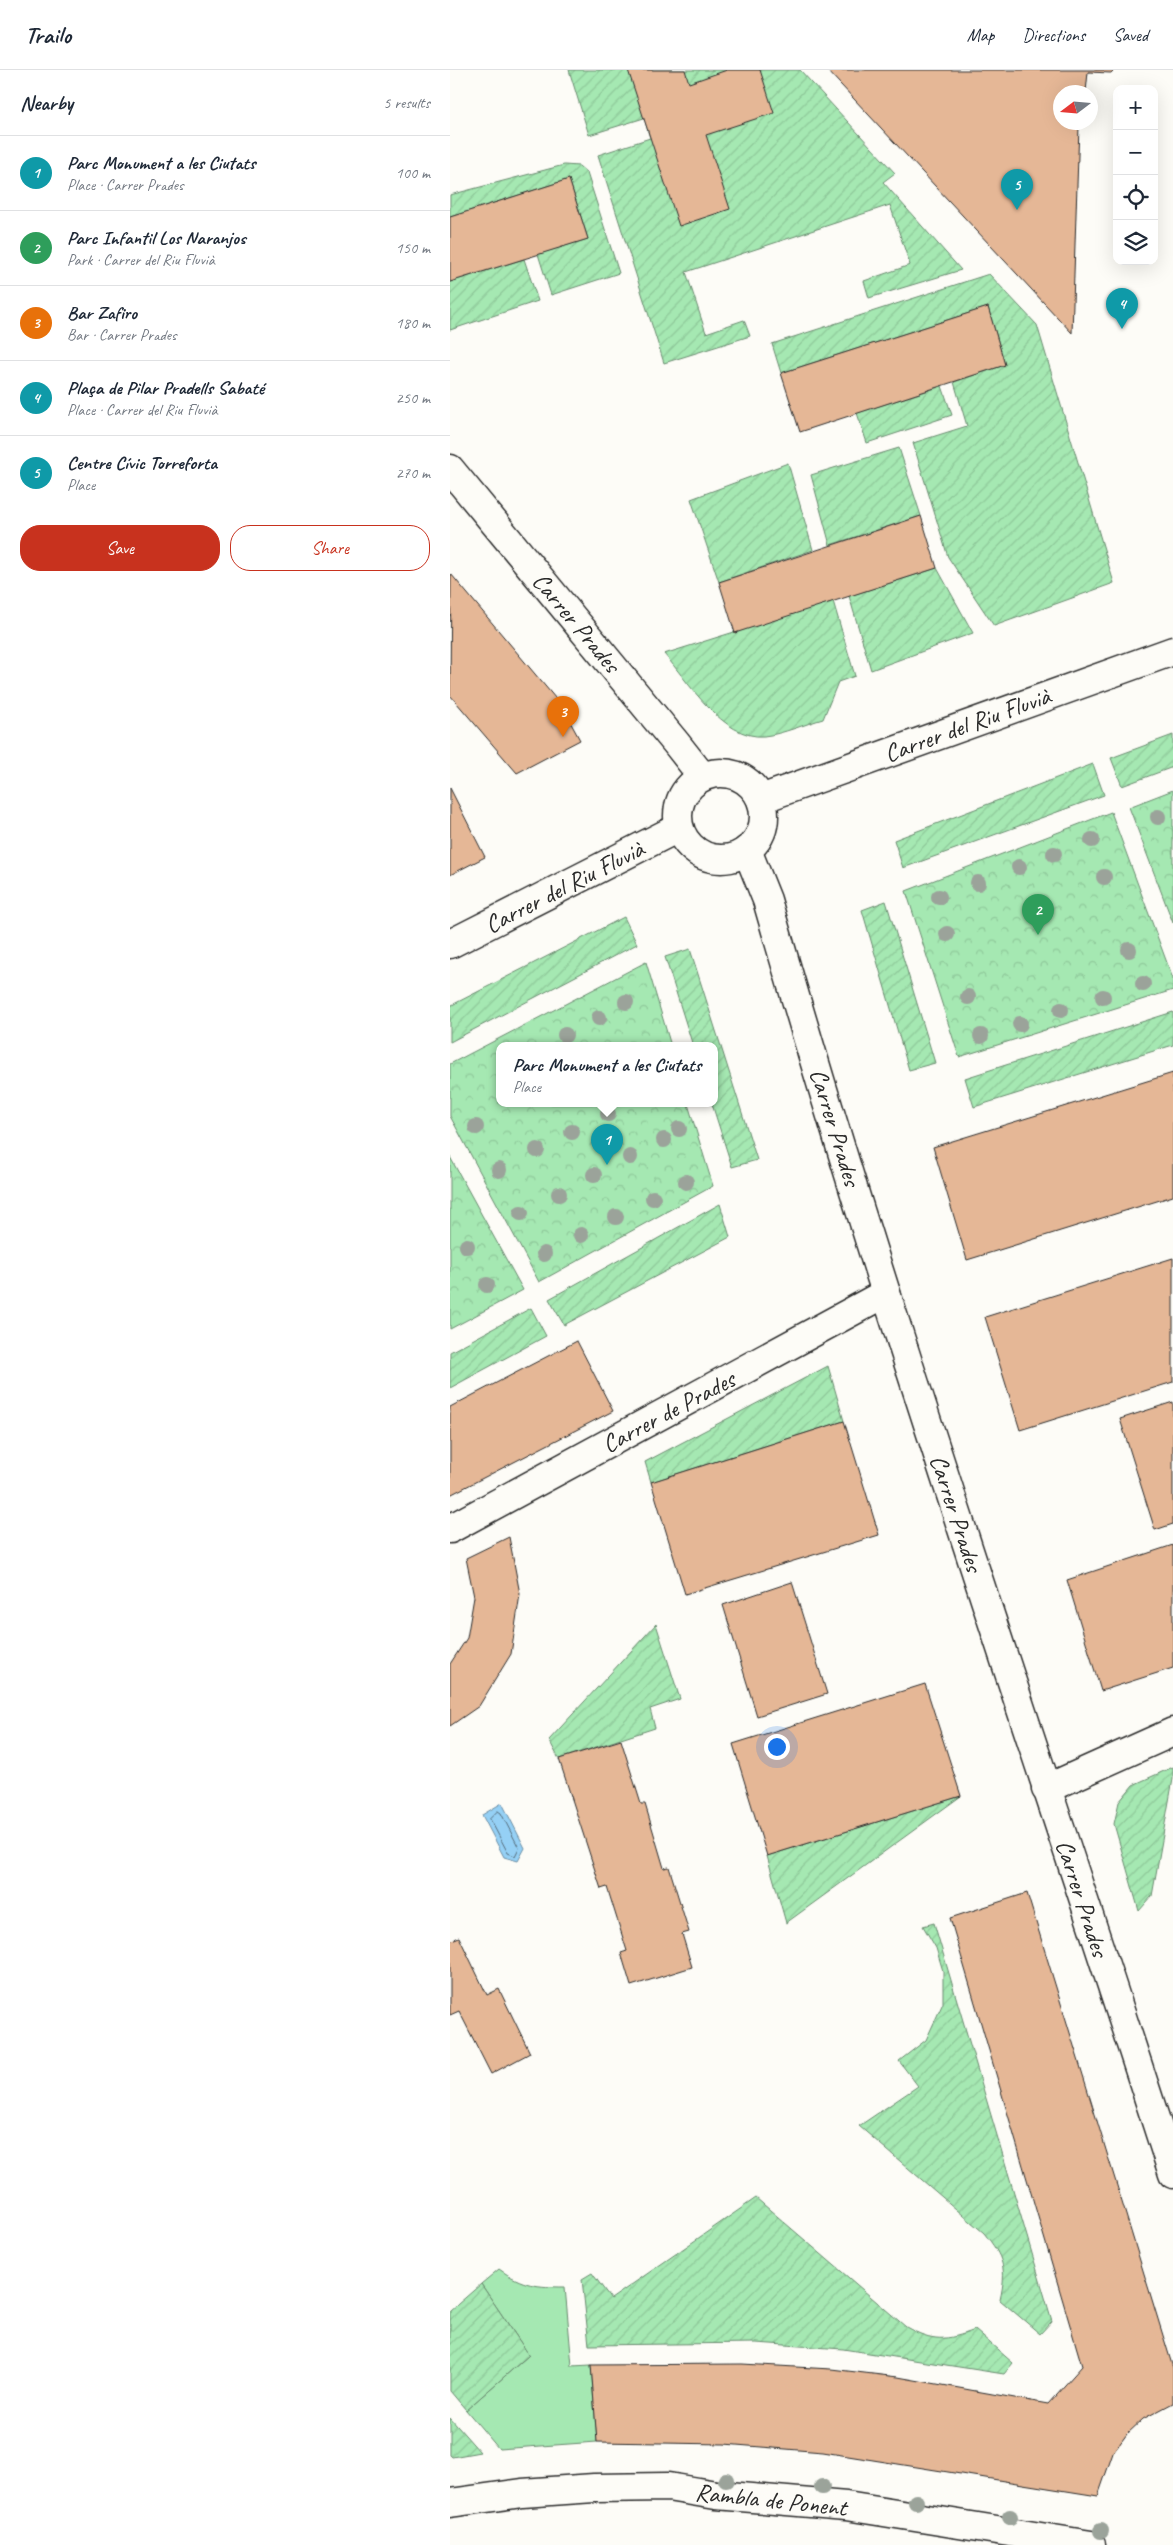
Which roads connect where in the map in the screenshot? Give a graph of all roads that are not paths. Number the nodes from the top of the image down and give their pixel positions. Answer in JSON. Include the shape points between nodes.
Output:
{"nodes":[{"id":1,"x":450,"y":469,"type":"edge"},
{"id":2,"x":1173,"y":651,"type":"edge"},
{"id":3,"x":702,"y":776,"type":"junction"},
{"id":4,"x":761,"y":799,"type":"junction"},
{"id":5,"x":678,"y":828,"type":"junction"},
{"id":6,"x":748,"y":850,"type":"junction"},
{"id":7,"x":450,"y":944,"type":"edge"},
{"id":8,"x":886,"y":1293,"type":"junction"},
{"id":9,"x":450,"y":1529,"type":"edge"},
{"id":10,"x":1173,"y":1732,"type":"edge"},
{"id":11,"x":1046,"y":1790,"type":"junction"},
{"id":12,"x":1173,"y":2174,"type":"edge"},
{"id":13,"x":450,"y":2503,"type":"edge"},
{"id":14,"x":1091,"y":2545,"type":"edge"}],
"edges":[{"from":1,"to":3,"type":"street","name":"Carrer Prades"},
{"from":2,"to":4,"type":"street","name":"Carrer del Riu Fluvià"},
{"from":3,"to":4,"type":"street","via":[[718,772],[736,775],[751,784]]},
{"from":3,"to":5,"type":"street","via":[[688,786],[680,800]]},
{"from":4,"to":6,"type":"street","via":[[764,815],[761,832]]},
{"from":5,"to":6,"type":"street","via":[[691,847],[705,856],[721,859],[738,856]]},
{"from":5,"to":7,"type":"street","name":"Carrer del Riu Fluvià"},
{"from":6,"to":8,"type":"street","name":"Carrer Prades","via":[[767,900]]},
{"from":8,"to":9,"type":"street","name":"Carrer de Prades"},
{"from":8,"to":11,"type":"street","name":"Carrer Prades"},
{"from":10,"to":11,"type":"street"},
{"from":11,"to":12,"type":"street","name":"Carrer Prades","via":[[1075,1869]]},
{"from":13,"to":14,"type":"street","name":"Rambla de Ponent","via":[[558,2491],[668,2487],[716,2495],[846,2506]]}]}
